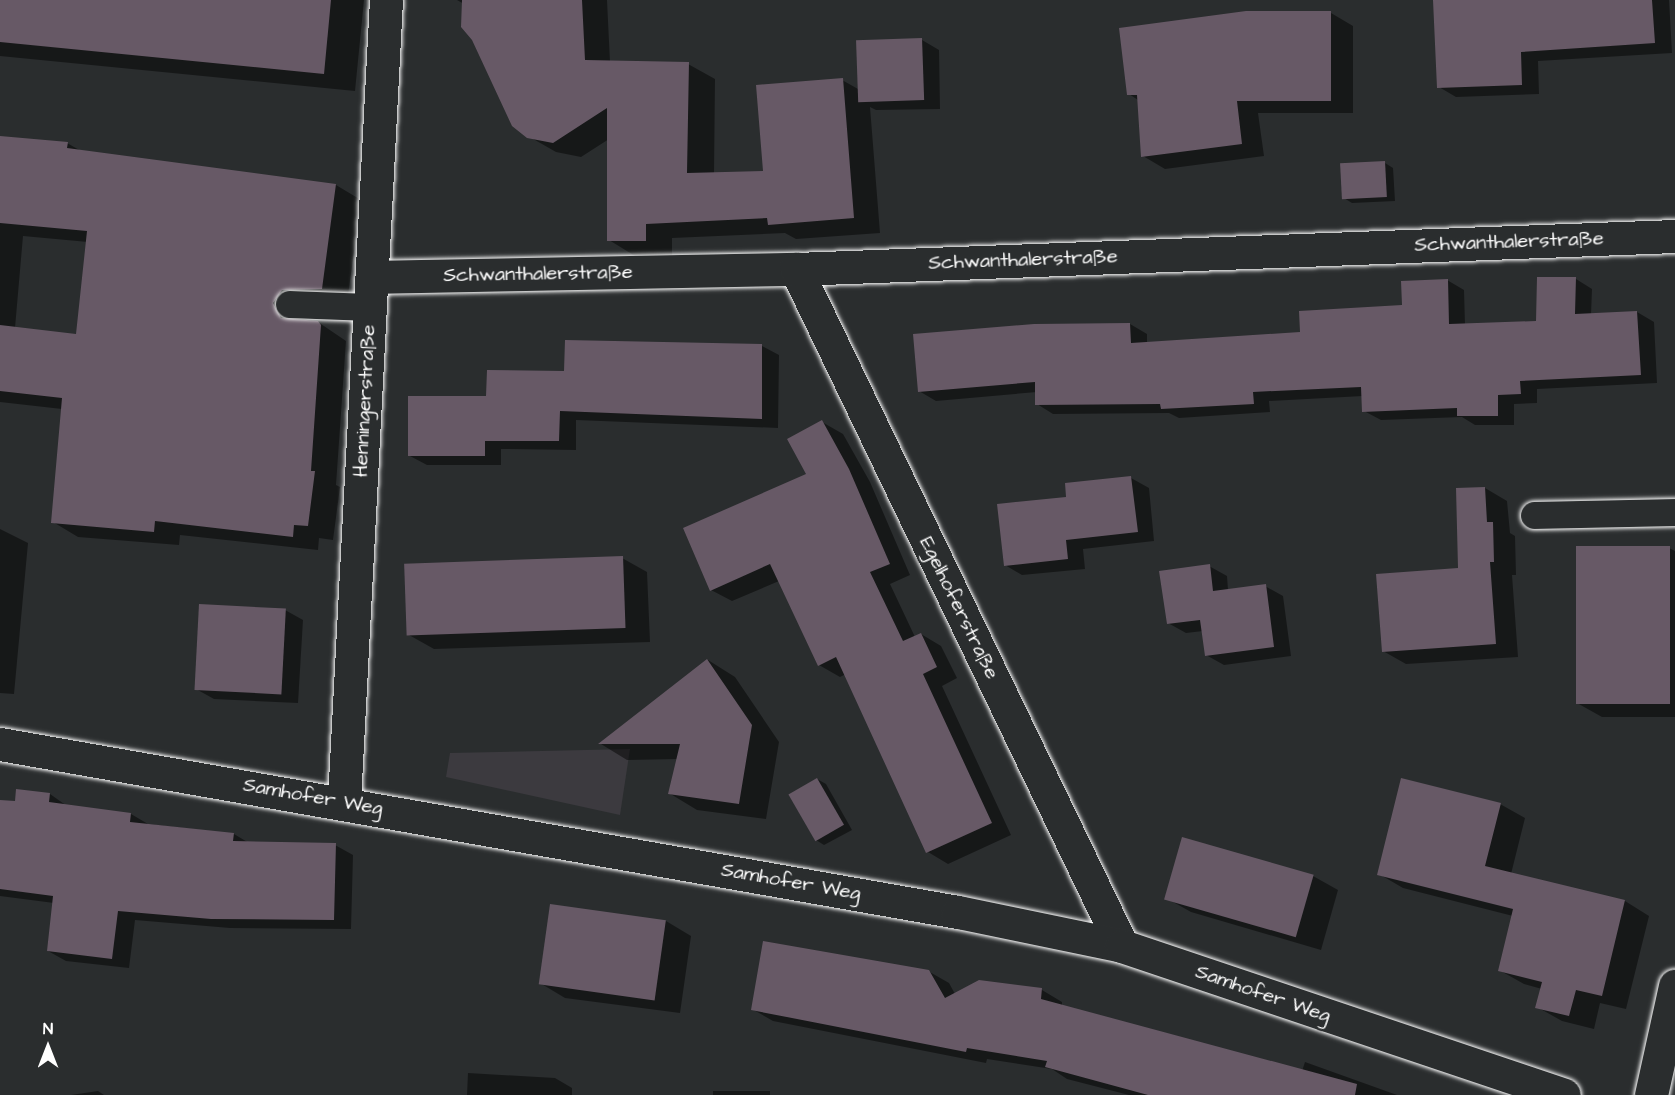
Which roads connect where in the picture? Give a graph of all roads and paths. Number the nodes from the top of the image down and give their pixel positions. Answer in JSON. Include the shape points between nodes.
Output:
{"nodes":[{"id":1,"x":386,"y":0,"type":"edge"},
{"id":2,"x":1675,"y":236,"type":"edge"},
{"id":3,"x":796,"y":269,"type":"junction"},
{"id":4,"x":371,"y":292,"type":"junction"},
{"id":5,"x":289,"y":304,"type":"dead end"},
{"id":6,"x":1675,"y":512,"type":"edge"},
{"id":7,"x":1534,"y":515,"type":"dead end"},
{"id":8,"x":0,"y":744,"type":"edge"},
{"id":9,"x":344,"y":801,"type":"junction"},
{"id":10,"x":1122,"y":946,"type":"junction"},
{"id":11,"x":1675,"y":986,"type":"edge"},
{"id":12,"x":1564,"y":1095,"type":"edge"},
{"id":13,"x":1651,"y":1095,"type":"edge"}],
"edges":[{"from":1,"to":4,"type":"street","name":"Henningerstraße"},
{"from":2,"to":3,"type":"street","name":"Schwanthalerstraße"},
{"from":3,"to":4,"type":"street","name":"Schwanthalerstraße"},
{"from":3,"to":10,"type":"street","name":"Egelhoferstraße"},
{"from":4,"to":5,"type":"lane"},
{"from":4,"to":9,"type":"street","name":"Henningerstraße"},
{"from":6,"to":7,"type":"lane"},
{"from":8,"to":9,"type":"street","name":"Samhofer Weg"},
{"from":9,"to":10,"type":"street","name":"Samhofer Weg","via":[[946,909]]},
{"from":10,"to":12,"type":"street","name":"Samhofer Weg"},
{"from":11,"to":13,"type":"street"}]}
